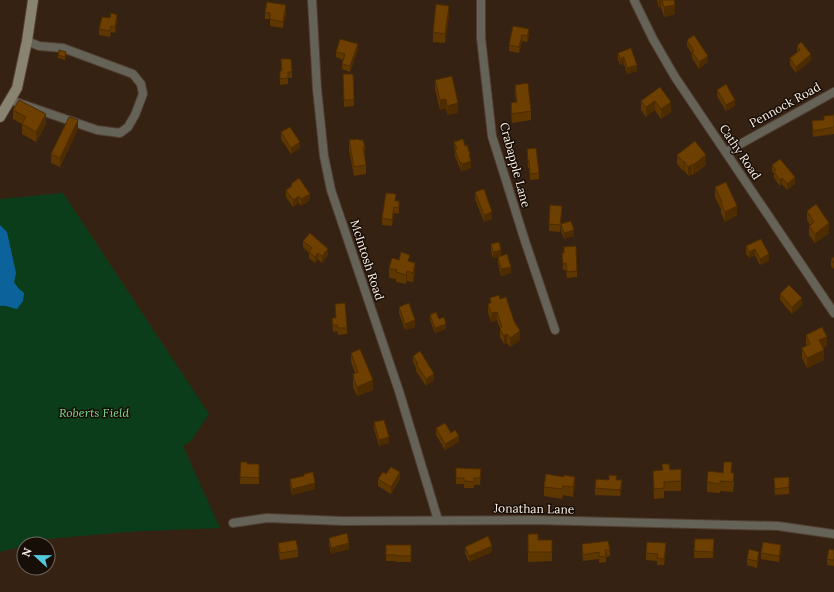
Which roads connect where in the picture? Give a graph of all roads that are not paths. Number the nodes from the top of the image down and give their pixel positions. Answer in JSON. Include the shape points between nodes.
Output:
{"nodes":[{"id":1,"x":33,"y":0,"type":"edge"},
{"id":2,"x":312,"y":0,"type":"edge"},
{"id":3,"x":481,"y":0,"type":"edge"},
{"id":4,"x":634,"y":0,"type":"edge"},
{"id":5,"x":27,"y":41,"type":"junction"},
{"id":6,"x":834,"y":92,"type":"edge"},
{"id":7,"x":10,"y":100,"type":"junction"},
{"id":8,"x":0,"y":117,"type":"edge"},
{"id":9,"x":726,"y":152,"type":"junction"},
{"id":10,"x":834,"y":313,"type":"edge"},
{"id":11,"x":555,"y":330,"type":"dead end"},
{"id":12,"x":438,"y":520,"type":"junction"},
{"id":13,"x":233,"y":522,"type":"dead end"},
{"id":14,"x":834,"y":534,"type":"edge"}],
"edges":[{"from":1,"to":5,"type":"main road"},
{"from":2,"to":12,"type":"street","name":"McIntosh Road","via":[[317,89],[324,156],[331,190],[399,391]]},
{"from":3,"to":11,"type":"street","name":"Crabapple Lane","via":[[481,38],[492,136]]},
{"from":4,"to":9,"type":"street","name":"Cathy Road","via":[[675,77]]},
{"from":5,"to":7,"type":"main road","via":[[17,88]]},
{"from":5,"to":7,"type":"street","via":[[39,46],[63,48],[133,74],[141,84],[143,94],[128,127],[120,133],[97,130]]},
{"from":6,"to":9,"type":"street","name":"Pennock Road"},
{"from":7,"to":8,"type":"main road"},
{"from":9,"to":10,"type":"street","name":"Cathy Road"},
{"from":12,"to":13,"type":"street","name":"Jonathan Lane","via":[[343,521],[267,518]]},
{"from":12,"to":14,"type":"street","name":"Jonathan Lane","via":[[778,526]]}]}
